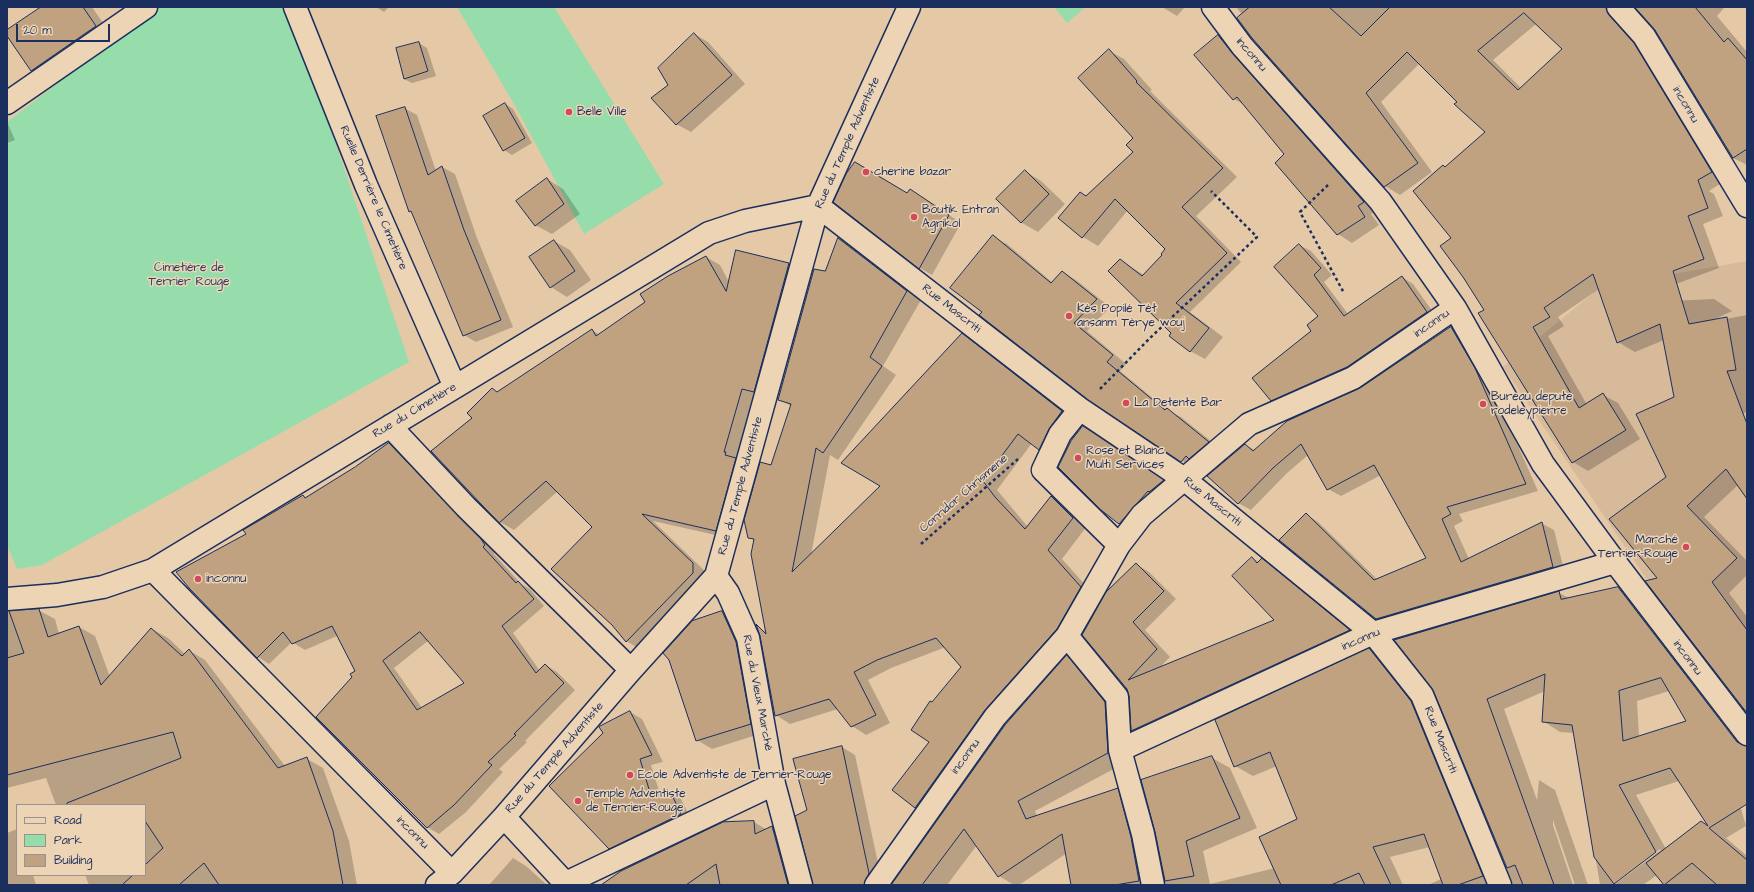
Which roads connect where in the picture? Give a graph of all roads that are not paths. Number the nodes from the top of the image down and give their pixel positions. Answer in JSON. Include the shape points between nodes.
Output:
{"nodes":[{"id":1,"x":146,"y":7,"type":"edge"},
{"id":2,"x":295,"y":7,"type":"edge"},
{"id":3,"x":909,"y":7,"type":"edge"},
{"id":4,"x":1213,"y":7,"type":"edge"},
{"id":5,"x":1618,"y":7,"type":"edge"},
{"id":6,"x":7,"y":103,"type":"edge"},
{"id":7,"x":818,"y":206,"type":"junction"},
{"id":8,"x":1747,"y":206,"type":"edge"},
{"id":9,"x":1455,"y":308,"type":"junction"},
{"id":10,"x":455,"y":388,"type":"junction"},
{"id":11,"x":1080,"y":409,"type":"junction"},
{"id":12,"x":390,"y":426,"type":"junction"},
{"id":13,"x":1184,"y":479,"type":"junction"},
{"id":14,"x":1119,"y":545,"type":"junction"},
{"id":15,"x":1615,"y":562,"type":"junction"},
{"id":16,"x":153,"y":570,"type":"junction"},
{"id":17,"x":716,"y":576,"type":"junction"},
{"id":18,"x":7,"y":599,"type":"edge"},
{"id":19,"x":1373,"y":633,"type":"junction"},
{"id":20,"x":1067,"y":636,"type":"junction"},
{"id":21,"x":631,"y":670,"type":"junction"},
{"id":22,"x":1747,"y":734,"type":"edge"},
{"id":23,"x":1120,"y":750,"type":"junction"},
{"id":24,"x":774,"y":784,"type":"junction"},
{"id":25,"x":504,"y":817,"type":"junction"},
{"id":26,"x":441,"y":882,"type":"edge"},
{"id":27,"x":566,"y":884,"type":"edge"},
{"id":28,"x":801,"y":885,"type":"edge"},
{"id":29,"x":876,"y":885,"type":"edge"},
{"id":30,"x":1153,"y":885,"type":"edge"},
{"id":31,"x":1500,"y":885,"type":"edge"}],
"edges":[{"from":1,"to":6,"type":"street"},
{"from":2,"to":10,"type":"street","name":"Ruelle Derrière le Cimetière","via":[[366,185]]},
{"from":3,"to":7,"type":"street","name":"Rue du Temple Adventiste"},
{"from":4,"to":9,"type":"street","name":"inconnu","via":[[1242,46],[1380,201]]},
{"from":5,"to":8,"type":"street","name":"inconnu","via":[[1644,36]]},
{"from":7,"to":10,"type":"street","name":"Rue du Cimetière","via":[[745,221],[709,233]]},
{"from":7,"to":11,"type":"street","name":"Rue Mascriti"},
{"from":7,"to":17,"type":"street","name":"Rue du Temple Adventiste"},
{"from":9,"to":13,"type":"street","name":"inconnu","via":[[1353,378],[1249,424]]},
{"from":9,"to":15,"type":"street","name":"inconnu","via":[[1543,464]]},
{"from":10,"to":12,"type":"street","name":"Rue du Cimetière"},
{"from":11,"to":13,"type":"street","name":"Rue Mascriti"},
{"from":11,"to":14,"type":"street","via":[[1060,434],[1043,470]]},
{"from":12,"to":16,"type":"street","name":"Rue du Cimetière"},
{"from":12,"to":21,"type":"street","via":[[466,507]]},
{"from":13,"to":14,"type":"street","name":"inconnu","via":[[1142,515]]},
{"from":13,"to":19,"type":"street","name":"Rue Mascriti"},
{"from":14,"to":20,"type":"street","name":"inconnu"},
{"from":15,"to":19,"type":"street","name":"inconnu"},
{"from":15,"to":22,"type":"street","name":"inconnu"},
{"from":16,"to":18,"type":"street","name":"Rue du Cimetière","via":[[103,587],[57,596]]},
{"from":16,"to":26,"type":"street","name":"inconnu"},
{"from":17,"to":21,"type":"street","name":"Rue du Temple Adventiste"},
{"from":17,"to":24,"type":"street","name":"Rue du Vieux Marché","via":[[728,593],[748,638]]},
{"from":19,"to":23,"type":"street","name":"inconnu"},
{"from":19,"to":31,"type":"street","name":"Rue Mascriti","via":[[1422,695]]},
{"from":20,"to":23,"type":"street","via":[[1117,697]]},
{"from":20,"to":29,"type":"street","name":"inconnu","via":[[996,717]]},
{"from":21,"to":25,"type":"street","name":"Rue du Temple Adventiste"},
{"from":23,"to":30,"type":"street","via":[[1143,834]]},
{"from":24,"to":27,"type":"street"},
{"from":24,"to":28,"type":"street","name":"Rue du Vieux Marché"},
{"from":25,"to":26,"type":"street","name":"Rue du Temple Adventiste"},
{"from":25,"to":27,"type":"street"}]}
